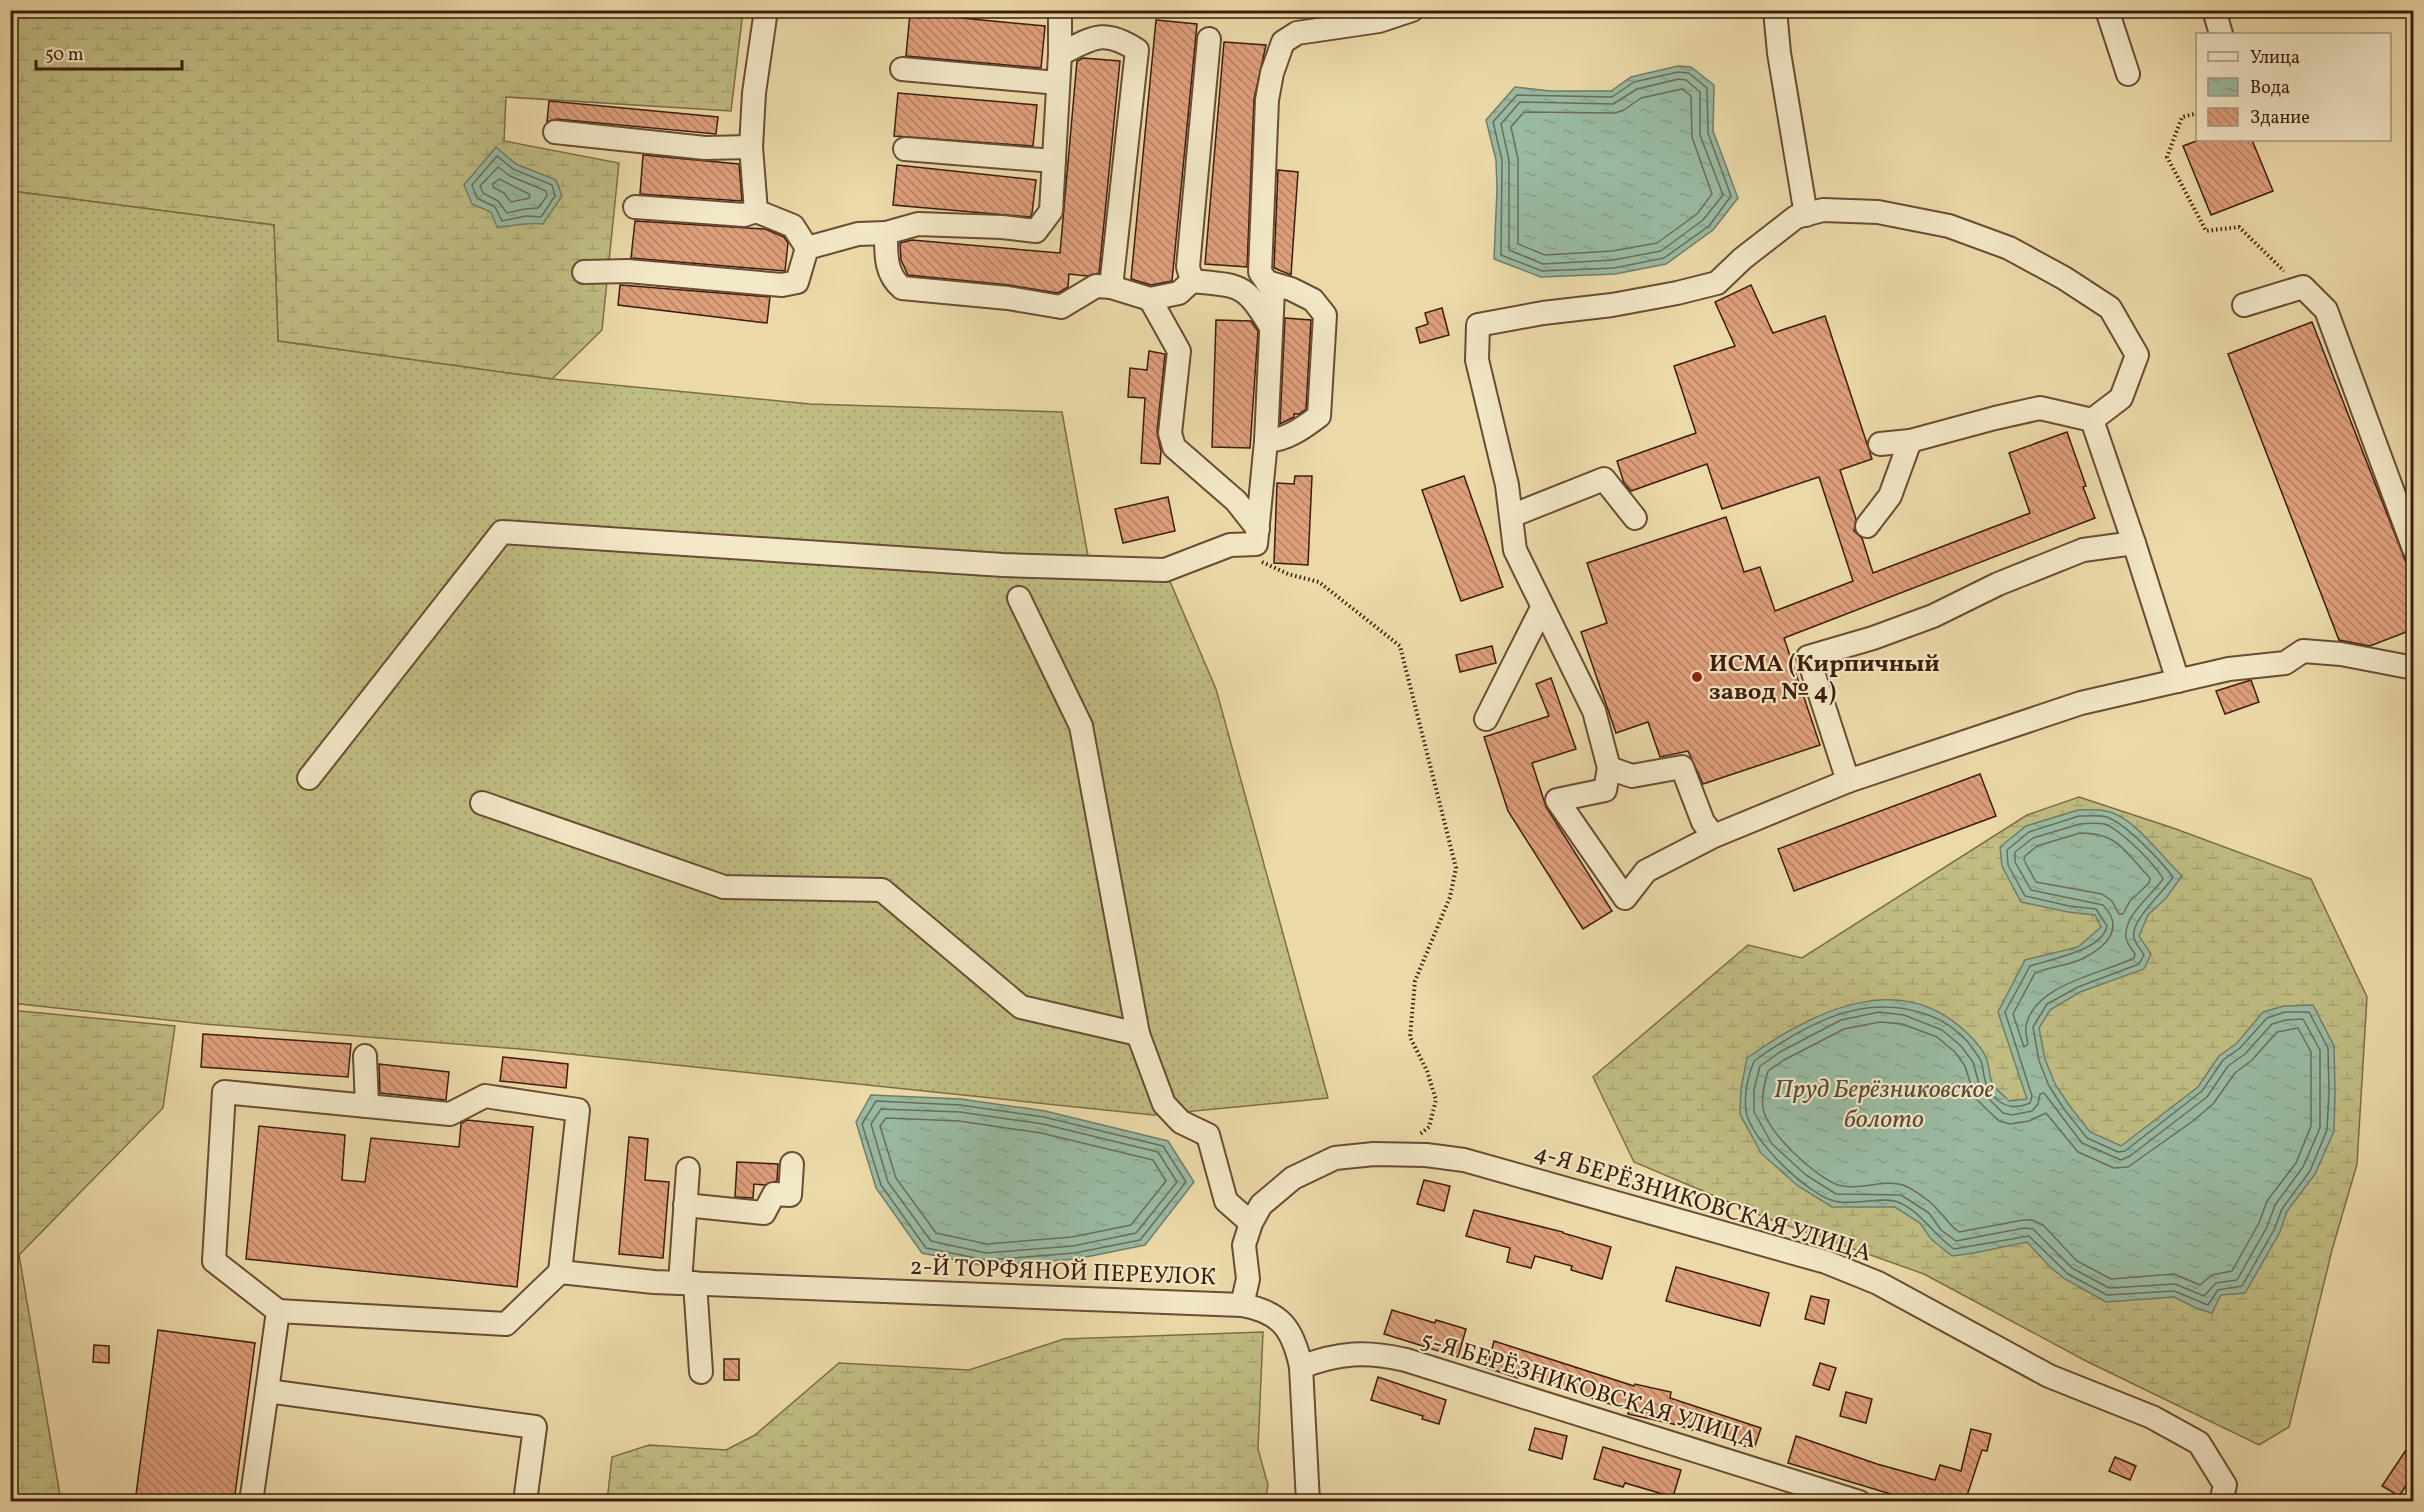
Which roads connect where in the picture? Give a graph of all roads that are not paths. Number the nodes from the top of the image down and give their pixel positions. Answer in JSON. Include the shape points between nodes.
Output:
{"nodes":[{"id":1,"x":766,"y":10,"type":"edge"},
{"id":2,"x":1412,"y":10,"type":"edge"},
{"id":3,"x":1775,"y":10,"type":"edge"},
{"id":4,"x":2107,"y":10,"type":"edge"},
{"id":5,"x":2214,"y":10,"type":"edge"},
{"id":6,"x":1059,"y":13,"type":"edge"},
{"id":7,"x":2221,"y":33,"type":"edge"},
{"id":8,"x":1095,"y":37,"type":"junction"},
{"id":9,"x":1209,"y":39,"type":"dead end"},
{"id":10,"x":1060,"y":54,"type":"junction"},
{"id":11,"x":902,"y":69,"type":"dead end"},
{"id":12,"x":2128,"y":74,"type":"dead end"},
{"id":13,"x":1058,"y":83,"type":"junction"},
{"id":14,"x":555,"y":132,"type":"dead end"},
{"id":15,"x":751,"y":147,"type":"junction"},
{"id":16,"x":905,"y":148,"type":"dead end"},
{"id":17,"x":1054,"y":161,"type":"junction"},
{"id":18,"x":634,"y":207,"type":"dead end"},
{"id":19,"x":756,"y":211,"type":"junction"},
{"id":20,"x":1806,"y":214,"type":"junction"},
{"id":21,"x":886,"y":233,"type":"junction"},
{"id":22,"x":807,"y":248,"type":"junction"},
{"id":23,"x":584,"y":272,"type":"dead end"},
{"id":24,"x":1192,"y":281,"type":"junction"},
{"id":25,"x":1267,"y":282,"type":"junction"},
{"id":26,"x":1111,"y":287,"type":"junction"},
{"id":27,"x":1150,"y":299,"type":"junction"},
{"id":28,"x":2244,"y":305,"type":"dead end"},
{"id":29,"x":1271,"y":327,"type":"junction"},
{"id":30,"x":2092,"y":420,"type":"junction"},
{"id":31,"x":1266,"y":441,"type":"junction"},
{"id":32,"x":1911,"y":441,"type":"junction"},
{"id":33,"x":1880,"y":444,"type":"dead end"},
{"id":34,"x":1511,"y":516,"type":"junction"},
{"id":35,"x":1635,"y":518,"type":"dead end"},
{"id":36,"x":1867,"y":526,"type":"dead end"},
{"id":37,"x":1257,"y":536,"type":"junction"},
{"id":38,"x":2134,"y":543,"type":"junction"},
{"id":39,"x":2414,"y":549,"type":"edge"},
{"id":40,"x":1019,"y":598,"type":"dead end"},
{"id":41,"x":1542,"y":608,"type":"junction"},
{"id":42,"x":2414,"y":668,"type":"edge"},
{"id":43,"x":2178,"y":681,"type":"junction"},
{"id":44,"x":1486,"y":719,"type":"dead end"},
{"id":45,"x":1609,"y":768,"type":"junction"},
{"id":46,"x":309,"y":778,"type":"dead end"},
{"id":47,"x":1848,"y":781,"type":"junction"},
{"id":48,"x":482,"y":803,"type":"dead end"},
{"id":49,"x":1714,"y":836,"type":"junction"},
{"id":50,"x":1138,"y":1034,"type":"junction"},
{"id":51,"x":365,"y":1056,"type":"dead end"},
{"id":52,"x":367,"y":1106,"type":"junction"},
{"id":53,"x":792,"y":1164,"type":"dead end"},
{"id":54,"x":688,"y":1169,"type":"dead end"},
{"id":55,"x":685,"y":1205,"type":"junction"},
{"id":56,"x":1251,"y":1223,"type":"junction"},
{"id":57,"x":560,"y":1272,"type":"junction"},
{"id":58,"x":688,"y":1283,"type":"junction"},
{"id":59,"x":1242,"y":1305,"type":"junction"},
{"id":60,"x":278,"y":1311,"type":"junction"},
{"id":61,"x":1301,"y":1367,"type":"junction"},
{"id":62,"x":701,"y":1372,"type":"dead end"},
{"id":63,"x":267,"y":1391,"type":"junction"},
{"id":64,"x":2223,"y":1493,"type":"edge"},
{"id":65,"x":251,"y":1502,"type":"edge"},
{"id":66,"x":525,"y":1502,"type":"edge"},
{"id":67,"x":1308,"y":1502,"type":"edge"},
{"id":68,"x":1859,"y":1502,"type":"edge"}],
"edges":[{"from":1,"to":15,"type":"street"},
{"from":2,"to":25,"type":"street","via":[[1379,21],[1297,33],[1283,42],[1267,100],[1260,272]]},
{"from":3,"to":20,"type":"street"},
{"from":4,"to":12,"type":"street"},
{"from":5,"to":7,"type":"street"},
{"from":6,"to":8,"type":"street"},
{"from":6,"to":10,"type":"street"},
{"from":8,"to":10,"type":"street"},
{"from":8,"to":26,"type":"street","via":[[1119,38],[1137,50]]},
{"from":9,"to":24,"type":"street","via":[[1188,267]]},
{"from":10,"to":13,"type":"street"},
{"from":11,"to":13,"type":"street"},
{"from":13,"to":17,"type":"street"},
{"from":14,"to":15,"type":"street","via":[[705,148]]},
{"from":15,"to":19,"type":"street"},
{"from":16,"to":17,"type":"street"},
{"from":17,"to":21,"type":"street","via":[[1051,211],[1036,231],[918,224]]},
{"from":18,"to":19,"type":"street","via":[[744,214]]},
{"from":19,"to":22,"type":"street","via":[[793,226]]},
{"from":20,"to":30,"type":"street","via":[[1823,210],[1878,212],[1949,226],[2009,248],[2110,308],[2137,355],[2121,398]]},
{"from":20,"to":34,"type":"street","via":[[1796,217],[1717,283],[1612,305],[1478,325],[1477,360]]},
{"from":21,"to":22,"type":"street","via":[[858,234]]},
{"from":21,"to":26,"type":"street","via":[[886,261],[894,281],[902,288],[1061,307],[1096,286]]},
{"from":22,"to":23,"type":"street","via":[[797,282],[782,285],[628,271]]},
{"from":24,"to":27,"type":"street","via":[[1179,293]]},
{"from":24,"to":29,"type":"street","via":[[1232,285],[1246,292]]},
{"from":25,"to":29,"type":"street","via":[[1273,291]]},
{"from":25,"to":31,"type":"street","via":[[1313,300],[1325,315],[1325,338],[1319,416],[1297,432]]},
{"from":26,"to":27,"type":"street"},
{"from":27,"to":37,"type":"street","via":[[1179,351],[1170,432],[1174,447],[1236,501]]},
{"from":28,"to":39,"type":"street","via":[[2303,287],[2326,310]]},
{"from":29,"to":31,"type":"street"},
{"from":30,"to":32,"type":"street","via":[[2040,408]]},
{"from":30,"to":38,"type":"street"},
{"from":31,"to":37,"type":"street"},
{"from":32,"to":33,"type":"street"},
{"from":32,"to":36,"type":"street","via":[[1890,496]]},
{"from":34,"to":35,"type":"street","via":[[1604,479]]},
{"from":34,"to":41,"type":"street","via":[[1515,550]]},
{"from":37,"to":46,"type":"street","via":[[1165,570],[1004,565],[502,532]]},
{"from":38,"to":43,"type":"street"},
{"from":38,"to":47,"type":"street","via":[[2083,550],[1998,584],[1933,616],[1808,657]]},
{"from":40,"to":50,"type":"street","via":[[1081,726]]},
{"from":41,"to":44,"type":"street"},
{"from":41,"to":45,"type":"street","via":[[1594,711]]},
{"from":42,"to":43,"type":"street","via":[[2303,651],[2285,663],[2229,669]]},
{"from":43,"to":47,"type":"street","via":[[2081,703]]},
{"from":45,"to":49,"type":"street","via":[[1632,776],[1682,767],[1703,822]]},
{"from":45,"to":49,"type":"street","via":[[1605,790],[1557,800],[1625,898],[1646,871]]},
{"from":47,"to":49,"type":"street"},
{"from":48,"to":50,"type":"street","via":[[724,887],[882,890],[1021,1007]]},
{"from":50,"to":56,"type":"street","via":[[1164,1104],[1181,1122],[1208,1135],[1226,1201]]},
{"from":51,"to":52,"type":"street"},
{"from":52,"to":57,"type":"street","via":[[450,1114],[484,1096],[578,1110]]},
{"from":52,"to":60,"type":"street","via":[[224,1092],[214,1261]]},
{"from":53,"to":55,"type":"street","via":[[790,1195],[774,1194],[764,1214]]},
{"from":54,"to":55,"type":"street"},
{"from":55,"to":58,"type":"street"},
{"from":56,"to":59,"type":"street","name":"4-Я БЕРЁЗНИКОВСКАЯ УЛИЦА","via":[[1244,1245],[1248,1279]]},
{"from":56,"to":64,"type":"street","name":"4-Я БЕРЁЗНИКОВСКАЯ УЛИЦА","via":[[1273,1193],[1312,1167],[1335,1158],[1426,1155],[1510,1172],[1826,1262],[1878,1283],[2049,1376],[2152,1417],[2199,1443]]},
{"from":57,"to":58,"type":"street","name":"2-Й ТОРФЯНОЙ ПЕРЕУЛОК"},
{"from":57,"to":60,"type":"street","via":[[506,1324]]},
{"from":58,"to":59,"type":"street","name":"2-Й ТОРФЯНОЙ ПЕРЕУЛОК"},
{"from":58,"to":62,"type":"street"},
{"from":59,"to":61,"type":"street","name":"2-Й ТОРФЯНОЙ ПЕРЕУЛОК","via":[[1271,1313],[1283,1323],[1297,1346]]},
{"from":60,"to":63,"type":"street"},
{"from":61,"to":67,"type":"street","name":"2-Й ТОРФЯНОЙ ПЕРЕУЛОК"},
{"from":61,"to":68,"type":"street","name":"5-Я БЕРЁЗНИКОВСКАЯ УЛИЦА","via":[[1324,1358],[1361,1353],[1406,1360]]},
{"from":63,"to":65,"type":"street"},
{"from":63,"to":66,"type":"street","via":[[535,1427]]}]}
